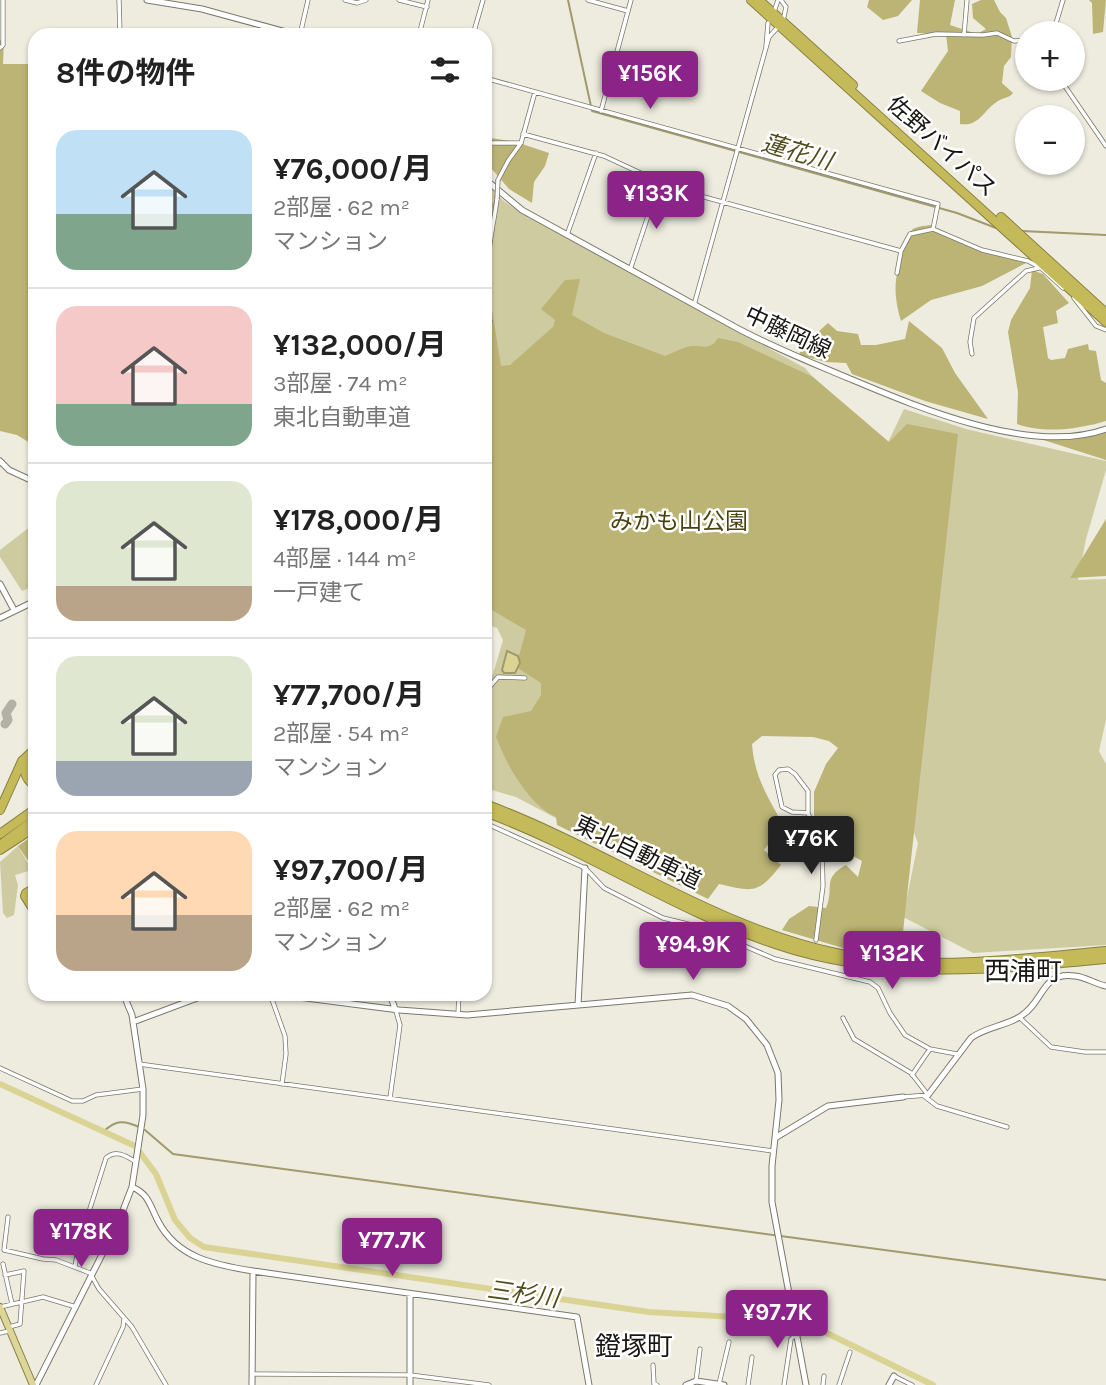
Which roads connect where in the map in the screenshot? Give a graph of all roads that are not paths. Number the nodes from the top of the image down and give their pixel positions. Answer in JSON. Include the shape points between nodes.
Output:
{"nodes":[{"id":1,"x":2,"y":0,"type":"edge"},
{"id":2,"x":119,"y":0,"type":"edge"},
{"id":3,"x":147,"y":0,"type":"edge"},
{"id":4,"x":308,"y":0,"type":"edge"},
{"id":5,"x":345,"y":0,"type":"edge"},
{"id":6,"x":366,"y":0,"type":"edge"},
{"id":7,"x":399,"y":0,"type":"edge"},
{"id":8,"x":428,"y":0,"type":"edge"},
{"id":9,"x":483,"y":0,"type":"edge"},
{"id":10,"x":587,"y":0,"type":"edge"},
{"id":11,"x":631,"y":0,"type":"edge"},
{"id":12,"x":751,"y":0,"type":"edge"},
{"id":13,"x":759,"y":0,"type":"edge"},
{"id":14,"x":779,"y":0,"type":"edge"},
{"id":15,"x":967,"y":0,"type":"edge"},
{"id":16,"x":1063,"y":0,"type":"edge"},
{"id":17,"x":427,"y":7,"type":"junction"},
{"id":18,"x":775,"y":9,"type":"dead end"},
{"id":19,"x":628,"y":11,"type":"junction"},
{"id":20,"x":1057,"y":21,"type":"edge"},
{"id":21,"x":768,"y":23,"type":"dead end"},
{"id":22,"x":781,"y":24,"type":"junction"},
{"id":23,"x":120,"y":28,"type":"edge"},
{"id":24,"x":273,"y":28,"type":"edge"},
{"id":25,"x":301,"y":28,"type":"edge"},
{"id":26,"x":421,"y":28,"type":"edge"},
{"id":27,"x":475,"y":28,"type":"edge"},
{"id":28,"x":964,"y":35,"type":"junction"},
{"id":29,"x":899,"y":41,"type":"dead end"},
{"id":30,"x":1015,"y":41,"type":"edge"},
{"id":31,"x":0,"y":48,"type":"edge"},
{"id":32,"x":766,"y":49,"type":"junction"},
{"id":33,"x":492,"y":80,"type":"edge"},
{"id":34,"x":1068,"y":91,"type":"edge"},
{"id":35,"x":535,"y":92,"type":"junction"},
{"id":36,"x":601,"y":111,"type":"junction"},
{"id":37,"x":523,"y":134,"type":"junction"},
{"id":38,"x":492,"y":143,"type":"edge"},
{"id":39,"x":521,"y":143,"type":"junction"},
{"id":40,"x":1106,"y":146,"type":"edge"},
{"id":41,"x":738,"y":151,"type":"junction"},
{"id":42,"x":596,"y":153,"type":"junction"},
{"id":43,"x":659,"y":183,"type":"junction"},
{"id":44,"x":492,"y":185,"type":"edge"},
{"id":45,"x":723,"y":203,"type":"junction"},
{"id":46,"x":933,"y":229,"type":"junction"},
{"id":47,"x":492,"y":235,"type":"edge"},
{"id":48,"x":567,"y":235,"type":"junction"},
{"id":49,"x":901,"y":251,"type":"junction"},
{"id":50,"x":1041,"y":268,"type":"junction"},
{"id":51,"x":630,"y":270,"type":"junction"},
{"id":52,"x":897,"y":272,"type":"dead end"},
{"id":53,"x":694,"y":305,"type":"junction"},
{"id":54,"x":1106,"y":313,"type":"edge"},
{"id":55,"x":1106,"y":321,"type":"edge"},
{"id":56,"x":1106,"y":330,"type":"edge"},
{"id":57,"x":972,"y":354,"type":"dead end"},
{"id":58,"x":1106,"y":429,"type":"edge"},
{"id":59,"x":0,"y":461,"type":"edge"},
{"id":60,"x":28,"y":479,"type":"edge"},
{"id":61,"x":0,"y":584,"type":"edge"},
{"id":62,"x":28,"y":604,"type":"edge"},
{"id":63,"x":15,"y":610,"type":"junction"},
{"id":64,"x":0,"y":618,"type":"edge"},
{"id":65,"x":526,"y":678,"type":"dead end"},
{"id":66,"x":492,"y":684,"type":"edge"},
{"id":67,"x":28,"y":756,"type":"edge"},
{"id":68,"x":28,"y":760,"type":"edge"},
{"id":69,"x":28,"y":780,"type":"edge"},
{"id":70,"x":492,"y":807,"type":"edge"},
{"id":71,"x":0,"y":810,"type":"edge"},
{"id":72,"x":808,"y":813,"type":"junction"},
{"id":73,"x":28,"y":814,"type":"edge"},
{"id":74,"x":492,"y":815,"type":"edge"},
{"id":75,"x":28,"y":824,"type":"edge"},
{"id":76,"x":492,"y":826,"type":"edge"},
{"id":77,"x":28,"y":832,"type":"edge"},
{"id":78,"x":0,"y":834,"type":"edge"},
{"id":79,"x":0,"y":845,"type":"edge"},
{"id":80,"x":0,"y":850,"type":"edge"},
{"id":81,"x":585,"y":867,"type":"junction"},
{"id":82,"x":817,"y":940,"type":"dead end"},
{"id":83,"x":1106,"y":951,"type":"edge"},
{"id":84,"x":1106,"y":959,"type":"edge"},
{"id":85,"x":1106,"y":986,"type":"edge"},
{"id":86,"x":129,"y":1001,"type":"edge"},
{"id":87,"x":189,"y":1001,"type":"edge"},
{"id":88,"x":274,"y":1001,"type":"edge"},
{"id":89,"x":329,"y":1001,"type":"edge"},
{"id":90,"x":392,"y":1001,"type":"edge"},
{"id":91,"x":459,"y":1001,"type":"edge"},
{"id":92,"x":578,"y":1005,"type":"junction"},
{"id":93,"x":395,"y":1009,"type":"junction"},
{"id":94,"x":458,"y":1015,"type":"junction"},
{"id":95,"x":1019,"y":1017,"type":"junction"},
{"id":96,"x":843,"y":1018,"type":"dead end"},
{"id":97,"x":133,"y":1022,"type":"junction"},
{"id":98,"x":930,"y":1049,"type":"junction"},
{"id":99,"x":1106,"y":1052,"type":"edge"},
{"id":100,"x":957,"y":1055,"type":"junction"},
{"id":101,"x":139,"y":1064,"type":"junction"},
{"id":102,"x":0,"y":1068,"type":"edge"},
{"id":103,"x":912,"y":1075,"type":"junction"},
{"id":104,"x":282,"y":1084,"type":"junction"},
{"id":105,"x":143,"y":1089,"type":"junction"},
{"id":106,"x":926,"y":1095,"type":"junction"},
{"id":107,"x":902,"y":1097,"type":"joint"},
{"id":108,"x":390,"y":1098,"type":"junction"},
{"id":109,"x":1007,"y":1127,"type":"dead end"},
{"id":110,"x":775,"y":1138,"type":"junction"},
{"id":111,"x":773,"y":1151,"type":"junction"},
{"id":112,"x":137,"y":1159,"type":"junction"},
{"id":113,"x":132,"y":1187,"type":"junction"},
{"id":114,"x":8,"y":1216,"type":"dead end"},
{"id":115,"x":3,"y":1264,"type":"dead end"},
{"id":116,"x":75,"y":1267,"type":"junction"},
{"id":117,"x":253,"y":1271,"type":"junction"},
{"id":118,"x":5,"y":1275,"type":"junction"},
{"id":119,"x":92,"y":1276,"type":"junction"},
{"id":120,"x":410,"y":1294,"type":"junction"},
{"id":121,"x":23,"y":1302,"type":"junction"},
{"id":122,"x":12,"y":1304,"type":"junction"},
{"id":123,"x":0,"y":1307,"type":"edge"},
{"id":124,"x":76,"y":1307,"type":"junction"},
{"id":125,"x":124,"y":1317,"type":"junction"},
{"id":126,"x":10,"y":1329,"type":"junction"},
{"id":127,"x":0,"y":1333,"type":"edge"},
{"id":128,"x":797,"y":1334,"type":"junction"},
{"id":129,"x":729,"y":1342,"type":"dead end"},
{"id":130,"x":701,"y":1349,"type":"dead end"},
{"id":131,"x":850,"y":1352,"type":"dead end"},
{"id":132,"x":752,"y":1357,"type":"dead end"},
{"id":133,"x":653,"y":1364,"type":"dead end"},
{"id":134,"x":252,"y":1374,"type":"junction"},
{"id":135,"x":410,"y":1375,"type":"junction"},
{"id":136,"x":824,"y":1376,"type":"dead end"},
{"id":137,"x":894,"y":1376,"type":"joint"},
{"id":138,"x":696,"y":1381,"type":"junction"},
{"id":139,"x":34,"y":1385,"type":"edge"},
{"id":140,"x":96,"y":1385,"type":"edge"},
{"id":141,"x":166,"y":1385,"type":"edge"},
{"id":142,"x":252,"y":1385,"type":"edge"},
{"id":143,"x":410,"y":1385,"type":"edge"},
{"id":144,"x":489,"y":1385,"type":"edge"},
{"id":145,"x":589,"y":1385,"type":"edge"},
{"id":146,"x":657,"y":1385,"type":"edge"},
{"id":147,"x":686,"y":1385,"type":"edge"},
{"id":148,"x":722,"y":1385,"type":"edge"},
{"id":149,"x":748,"y":1385,"type":"edge"},
{"id":150,"x":784,"y":1385,"type":"edge"},
{"id":151,"x":806,"y":1385,"type":"edge"},
{"id":152,"x":823,"y":1385,"type":"edge"},
{"id":153,"x":839,"y":1385,"type":"edge"},
{"id":154,"x":889,"y":1385,"type":"edge"},
{"id":155,"x":912,"y":1385,"type":"edge"}],
"edges":[{"from":1,"to":31,"type":"street"},
{"from":2,"to":23,"type":"street"},
{"from":3,"to":24,"type":"main road"},
{"from":4,"to":25,"type":"street"},
{"from":5,"to":6,"type":"street"},
{"from":7,"to":17,"type":"street"},
{"from":8,"to":17,"type":"street"},
{"from":9,"to":27,"type":"street"},
{"from":10,"to":19,"type":"street"},
{"from":11,"to":19,"type":"street"},
{"from":12,"to":22,"type":"highway","name":"佐野バイパス"},
{"from":13,"to":22,"type":"highway","name":"佐野バイパス"},
{"from":14,"to":18,"type":"street"},
{"from":14,"to":22,"type":"street","via":[[786,7]]},
{"from":15,"to":28,"type":"street"},
{"from":16,"to":20,"type":"street"},
{"from":17,"to":26,"type":"street"},
{"from":19,"to":36,"type":"street"},
{"from":21,"to":32,"type":"street"},
{"from":22,"to":32,"type":"street","via":[[771,33]]},
{"from":22,"to":54,"type":"highway","name":"佐野バイパス"},
{"from":22,"to":55,"type":"highway","name":"佐野バイパス"},
{"from":28,"to":29,"type":"street","via":[[936,34]]},
{"from":28,"to":30,"type":"street","via":[[997,33]]},
{"from":32,"to":41,"type":"street"},
{"from":33,"to":35,"type":"street"},
{"from":34,"to":40,"type":"street"},
{"from":35,"to":36,"type":"street"},
{"from":35,"to":37,"type":"street"},
{"from":36,"to":41,"type":"street"},
{"from":37,"to":39,"type":"street"},
{"from":37,"to":42,"type":"street"},
{"from":38,"to":39,"type":"street"},
{"from":39,"to":47,"type":"street","bridge":true,"via":[[498,180]]},
{"from":41,"to":45,"type":"street"},
{"from":41,"to":46,"type":"street","via":[[937,207]]},
{"from":42,"to":43,"type":"street"},
{"from":42,"to":48,"type":"street"},
{"from":43,"to":45,"type":"street"},
{"from":43,"to":51,"type":"street"},
{"from":44,"to":48,"type":"main road","name":"中藤岡線","via":[[510,202]]},
{"from":45,"to":49,"type":"street"},
{"from":45,"to":53,"type":"street"},
{"from":46,"to":49,"type":"street","via":[[910,234]]},
{"from":46,"to":50,"type":"street"},
{"from":48,"to":51,"type":"main road","name":"中藤岡線"},
{"from":49,"to":52,"type":"street"},
{"from":50,"to":56,"type":"street","via":[[1096,326]]},
{"from":50,"to":57,"type":"street","via":[[1026,271],[974,318]]},
{"from":51,"to":53,"type":"main road","name":"中藤岡線"},
{"from":53,"to":58,"type":"main road","name":"中藤岡線","via":[[768,345],[949,418],[1053,437]]},
{"from":59,"to":60,"type":"main road"},
{"from":61,"to":63,"type":"main road"},
{"from":62,"to":63,"type":"main road"},
{"from":63,"to":64,"type":"main road"},
{"from":65,"to":66,"type":"street","via":[[498,677]]},
{"from":67,"to":71,"type":"highway"},
{"from":68,"to":69,"type":"highway"},
{"from":70,"to":83,"type":"highway","name":"東北自動車道","via":[[559,834],[743,924],[837,953],[942,963]]},
{"from":72,"to":72,"type":"street","via":[[782,807],[775,775],[779,769],[788,769],[803,784],[809,795]]},
{"from":72,"to":82,"type":"street","via":[[823,856]]},
{"from":73,"to":78,"type":"highway"},
{"from":74,"to":84,"type":"highway","name":"東北自動車道","via":[[565,845],[727,925],[816,956],[874,967],[942,971]]},
{"from":75,"to":79,"type":"highway"},
{"from":76,"to":81,"type":"street"},
{"from":77,"to":80,"type":"highway"},
{"from":81,"to":92,"type":"main road"},
{"from":81,"to":98,"type":"street","via":[[604,888],[655,914],[700,927],[775,959],[870,982],[905,1035]]},
{"from":85,"to":95,"type":"main road","via":[[1083,977],[1056,976]]},
{"from":86,"to":97,"type":"main road"},
{"from":87,"to":97,"type":"main road"},
{"from":88,"to":104,"type":"street","via":[[285,1036]]},
{"from":89,"to":93,"type":"main road"},
{"from":90,"to":93,"type":"main road"},
{"from":91,"to":94,"type":"street"},
{"from":92,"to":94,"type":"main road"},
{"from":92,"to":110,"type":"main road","via":[[684,995],[713,1000],[737,1012],[761,1035],[775,1064],[779,1090]]},
{"from":93,"to":94,"type":"main road"},
{"from":93,"to":108,"type":"street","via":[[400,1025]]},
{"from":95,"to":99,"type":"street","via":[[1051,1047]]},
{"from":95,"to":100,"type":"main road","via":[[978,1033]]},
{"from":96,"to":103,"type":"street","via":[[854,1039]]},
{"from":97,"to":101,"type":"main road"},
{"from":98,"to":100,"type":"street"},
{"from":98,"to":103,"type":"street"},
{"from":100,"to":106,"type":"main road"},
{"from":101,"to":104,"type":"street"},
{"from":101,"to":105,"type":"main road"},
{"from":102,"to":105,"type":"street","via":[[72,1101]]},
{"from":103,"to":106,"type":"street"},
{"from":104,"to":108,"type":"street"},
{"from":105,"to":112,"type":"main road"},
{"from":106,"to":107,"type":"street"},
{"from":106,"to":109,"type":"street","via":[[937,1106]]},
{"from":107,"to":110,"type":"main road","via":[[828,1106]]},
{"from":108,"to":111,"type":"street"},
{"from":110,"to":111,"type":"main road"},
{"from":111,"to":128,"type":"main road","via":[[776,1229]]},
{"from":112,"to":113,"type":"main road"},
{"from":112,"to":116,"type":"street","via":[[120,1154],[106,1158]]},
{"from":113,"to":117,"type":"main road","via":[[145,1193],[165,1232],[184,1250],[214,1264]]},
{"from":113,"to":119,"type":"main road"},
{"from":114,"to":116,"type":"street","via":[[6,1252]]},
{"from":115,"to":118,"type":"street"},
{"from":116,"to":119,"type":"street"},
{"from":117,"to":120,"type":"main road"},
{"from":117,"to":134,"type":"main road"},
{"from":118,"to":121,"type":"street","via":[[24,1271]]},
{"from":118,"to":122,"type":"street"},
{"from":119,"to":124,"type":"main road"},
{"from":119,"to":125,"type":"street"},
{"from":120,"to":135,"type":"main road"},
{"from":120,"to":145,"type":"main road","via":[[577,1317]]},
{"from":121,"to":122,"type":"street"},
{"from":121,"to":124,"type":"street","via":[[43,1297]]},
{"from":121,"to":126,"type":"street","via":[[20,1324]]},
{"from":122,"to":123,"type":"street"},
{"from":123,"to":126,"type":"main road"},
{"from":124,"to":139,"type":"main road"},
{"from":125,"to":140,"type":"street"},
{"from":125,"to":141,"type":"street"},
{"from":126,"to":127,"type":"street"},
{"from":126,"to":139,"type":"main road"},
{"from":128,"to":150,"type":"street","via":[[791,1339]]},
{"from":128,"to":151,"type":"main road"},
{"from":129,"to":148,"type":"street"},
{"from":130,"to":138,"type":"street"},
{"from":131,"to":153,"type":"street"},
{"from":132,"to":149,"type":"street"},
{"from":133,"to":146,"type":"street"},
{"from":134,"to":135,"type":"street"},
{"from":134,"to":142,"type":"main road"},
{"from":135,"to":143,"type":"main road"},
{"from":135,"to":144,"type":"street"},
{"from":136,"to":152,"type":"street"},
{"from":137,"to":154,"type":"main road"},
{"from":137,"to":155,"type":"street"},
{"from":138,"to":147,"type":"main road"},
{"from":138,"to":148,"type":"main road"}]}
